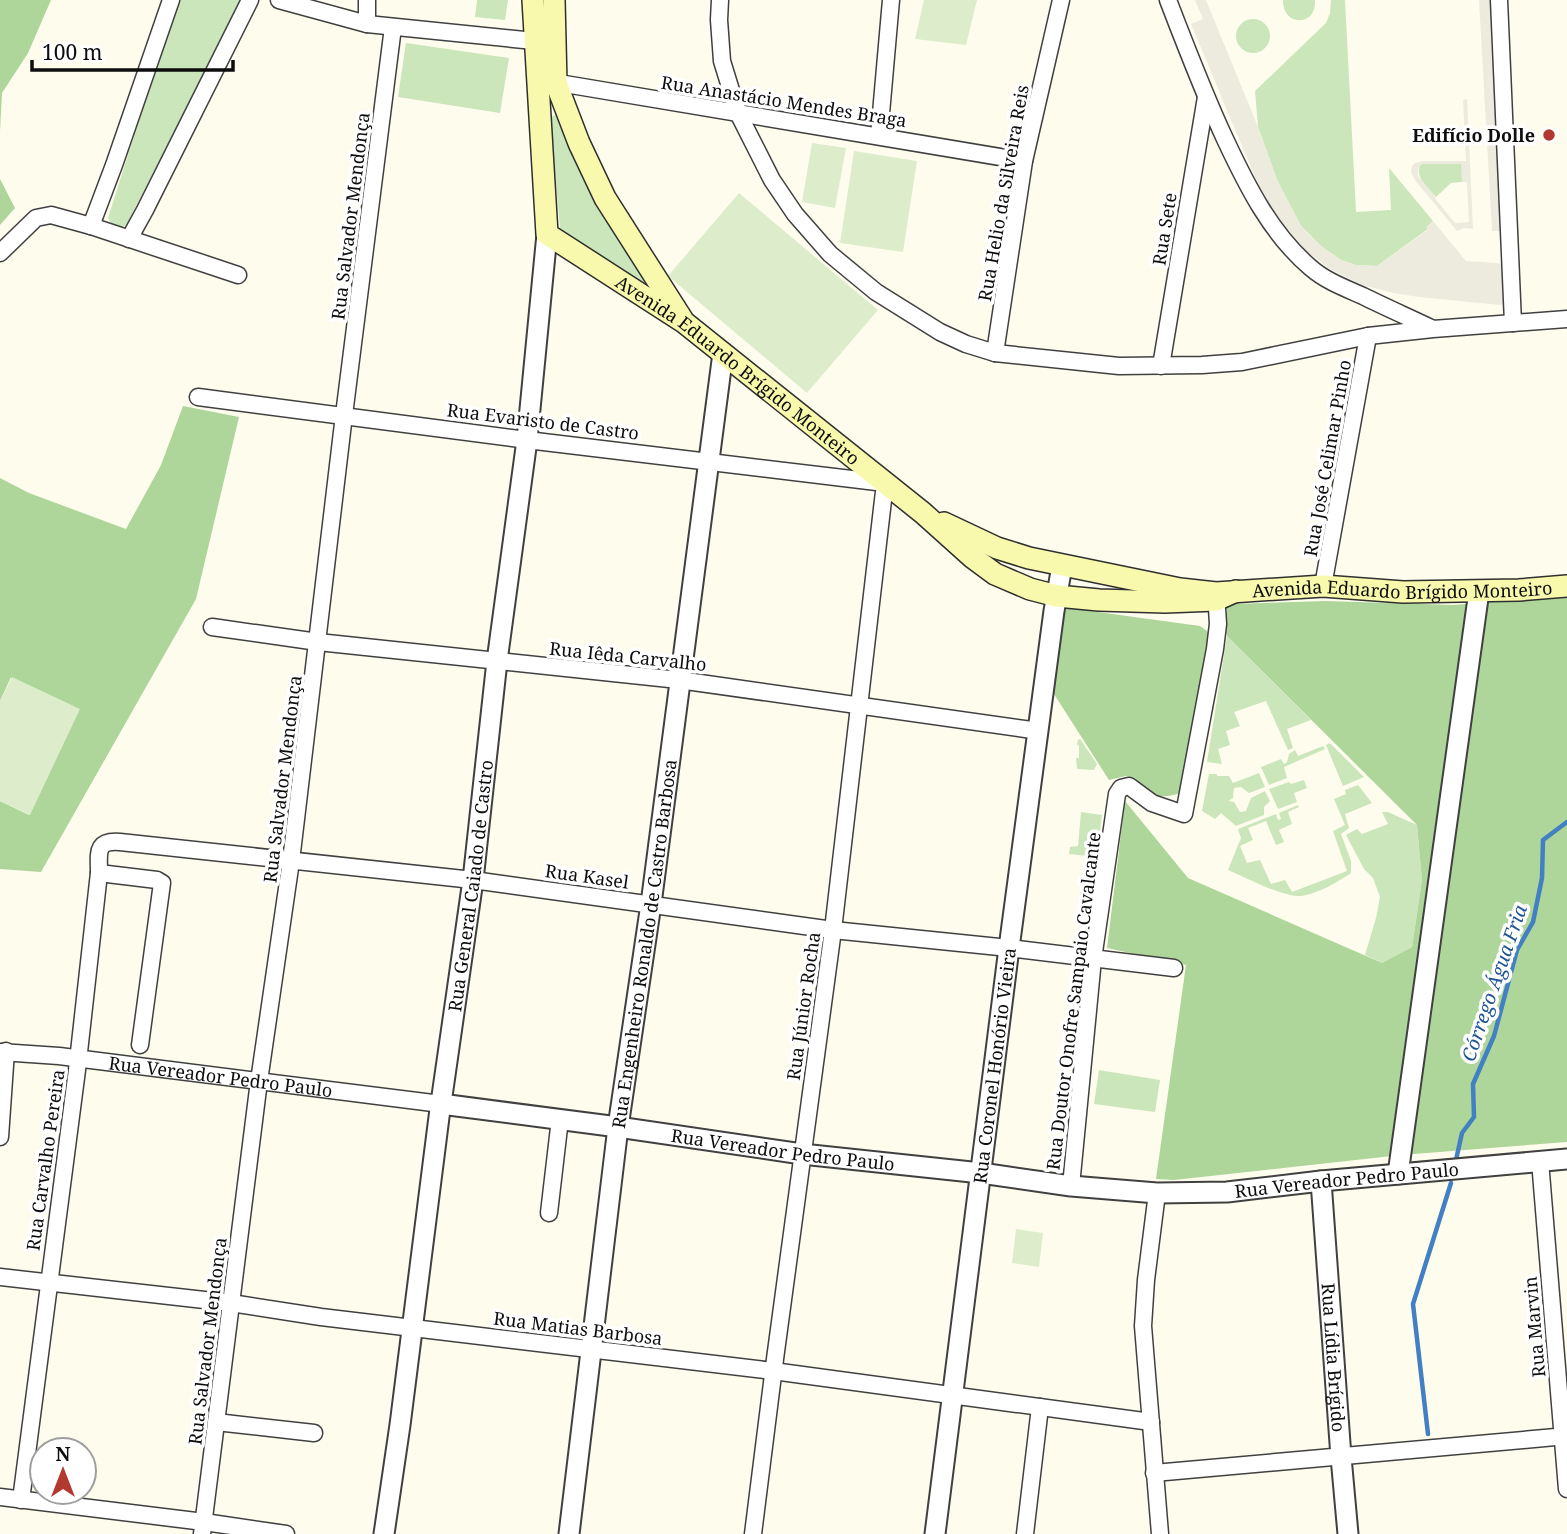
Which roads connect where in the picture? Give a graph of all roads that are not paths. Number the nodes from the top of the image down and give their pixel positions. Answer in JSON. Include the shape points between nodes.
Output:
{"nodes":[{"id":1,"x":171,"y":0,"type":"edge"},
{"id":2,"x":250,"y":0,"type":"edge"},
{"id":3,"x":279,"y":0,"type":"edge"},
{"id":4,"x":367,"y":0,"type":"edge"},
{"id":5,"x":533,"y":0,"type":"edge"},
{"id":6,"x":554,"y":0,"type":"edge"},
{"id":7,"x":720,"y":0,"type":"edge"},
{"id":8,"x":891,"y":0,"type":"edge"},
{"id":9,"x":1061,"y":0,"type":"edge"},
{"id":10,"x":1168,"y":0,"type":"edge"},
{"id":11,"x":1499,"y":0,"type":"edge"},
{"id":12,"x":367,"y":24,"type":"junction"},
{"id":13,"x":393,"y":27,"type":"junction"},
{"id":14,"x":534,"y":41,"type":"junction"},
{"id":15,"x":547,"y":81,"type":"junction"},
{"id":16,"x":1206,"y":97,"type":"junction"},
{"id":17,"x":738,"y":113,"type":"junction"},
{"id":18,"x":879,"y":136,"type":"junction"},
{"id":19,"x":1024,"y":161,"type":"junction"},
{"id":20,"x":91,"y":226,"type":"junction"},
{"id":21,"x":547,"y":234,"type":"junction"},
{"id":22,"x":129,"y":239,"type":"junction"},
{"id":23,"x":0,"y":253,"type":"edge"},
{"id":24,"x":238,"y":275,"type":"dead end"},
{"id":25,"x":1567,"y":319,"type":"edge"},
{"id":26,"x":685,"y":323,"type":"junction"},
{"id":27,"x":1513,"y":323,"type":"junction"},
{"id":28,"x":1433,"y":329,"type":"junction"},
{"id":29,"x":1368,"y":336,"type":"junction"},
{"id":30,"x":995,"y":353,"type":"junction"},
{"id":31,"x":723,"y":354,"type":"junction"},
{"id":32,"x":1161,"y":366,"type":"junction"},
{"id":33,"x":198,"y":397,"type":"dead end"},
{"id":34,"x":344,"y":415,"type":"junction"},
{"id":35,"x":527,"y":440,"type":"junction"},
{"id":36,"x":709,"y":461,"type":"junction"},
{"id":37,"x":885,"y":483,"type":"junction"},
{"id":38,"x":923,"y":513,"type":"junction"},
{"id":39,"x":1062,"y":566,"type":"junction"},
{"id":40,"x":1323,"y":586,"type":"junction"},
{"id":41,"x":1567,"y":586,"type":"edge"},
{"id":42,"x":1479,"y":591,"type":"junction"},
{"id":43,"x":1223,"y":595,"type":"junction"},
{"id":44,"x":1056,"y":596,"type":"junction"},
{"id":45,"x":212,"y":627,"type":"dead end"},
{"id":46,"x":318,"y":642,"type":"junction"},
{"id":47,"x":497,"y":662,"type":"junction"},
{"id":48,"x":679,"y":680,"type":"junction"},
{"id":49,"x":860,"y":705,"type":"junction"},
{"id":50,"x":1039,"y":731,"type":"junction"},
{"id":51,"x":120,"y":842,"type":"joint"},
{"id":52,"x":292,"y":861,"type":"junction"},
{"id":53,"x":99,"y":873,"type":"junction"},
{"id":54,"x":473,"y":880,"type":"junction"},
{"id":55,"x":651,"y":904,"type":"junction"},
{"id":56,"x":833,"y":930,"type":"junction"},
{"id":57,"x":1009,"y":948,"type":"junction"},
{"id":58,"x":1093,"y":959,"type":"junction"},
{"id":59,"x":1174,"y":968,"type":"dead end"},
{"id":60,"x":139,"y":1045,"type":"dead end"},
{"id":61,"x":3,"y":1051,"type":"edge"},
{"id":62,"x":78,"y":1059,"type":"junction"},
{"id":63,"x":259,"y":1081,"type":"junction"},
{"id":64,"x":440,"y":1104,"type":"junction"},
{"id":65,"x":560,"y":1119,"type":"junction"},
{"id":66,"x":618,"y":1127,"type":"junction"},
{"id":67,"x":0,"y":1136,"type":"edge"},
{"id":68,"x":802,"y":1154,"type":"junction"},
{"id":69,"x":1567,"y":1159,"type":"edge"},
{"id":70,"x":1540,"y":1161,"type":"junction"},
{"id":71,"x":981,"y":1173,"type":"junction"},
{"id":72,"x":1398,"y":1174,"type":"junction"},
{"id":73,"x":1321,"y":1181,"type":"junction"},
{"id":74,"x":1071,"y":1186,"type":"junction"},
{"id":75,"x":1157,"y":1193,"type":"junction"},
{"id":76,"x":549,"y":1213,"type":"dead end"},
{"id":77,"x":0,"y":1277,"type":"edge"},
{"id":78,"x":48,"y":1281,"type":"junction"},
{"id":79,"x":231,"y":1303,"type":"junction"},
{"id":80,"x":412,"y":1328,"type":"junction"},
{"id":81,"x":592,"y":1349,"type":"junction"},
{"id":82,"x":773,"y":1371,"type":"junction"},
{"id":83,"x":954,"y":1395,"type":"junction"},
{"id":84,"x":1040,"y":1407,"type":"junction"},
{"id":85,"x":216,"y":1422,"type":"junction"},
{"id":86,"x":1151,"y":1422,"type":"junction"},
{"id":87,"x":314,"y":1433,"type":"dead end"},
{"id":88,"x":1565,"y":1437,"type":"edge"},
{"id":89,"x":1340,"y":1457,"type":"junction"},
{"id":90,"x":1154,"y":1473,"type":"junction"},
{"id":91,"x":1567,"y":1489,"type":"edge"},
{"id":92,"x":0,"y":1497,"type":"edge"},
{"id":93,"x":21,"y":1500,"type":"junction"},
{"id":94,"x":203,"y":1528,"type":"edge"},
{"id":95,"x":286,"y":1534,"type":"edge"},
{"id":96,"x":384,"y":1534,"type":"edge"},
{"id":97,"x":569,"y":1534,"type":"edge"},
{"id":98,"x":753,"y":1534,"type":"edge"},
{"id":99,"x":935,"y":1534,"type":"edge"},
{"id":100,"x":1025,"y":1534,"type":"edge"},
{"id":101,"x":1160,"y":1534,"type":"edge"},
{"id":102,"x":1348,"y":1534,"type":"edge"}],
"edges":[{"from":1,"to":20,"type":"street"},
{"from":2,"to":22,"type":"street"},
{"from":3,"to":12,"type":"street"},
{"from":4,"to":12,"type":"street"},
{"from":5,"to":14,"type":"main road"},
{"from":6,"to":15,"type":"main road"},
{"from":7,"to":17,"type":"street","via":[[722,61]]},
{"from":8,"to":18,"type":"street"},
{"from":9,"to":19,"type":"street","name":"Rua Helio da Silveira Reis"},
{"from":10,"to":16,"type":"street"},
{"from":11,"to":27,"type":"street"},
{"from":12,"to":13,"type":"street"},
{"from":13,"to":14,"type":"street"},
{"from":13,"to":34,"type":"street","name":"Rua Salvador Mendonça"},
{"from":14,"to":15,"type":"main road"},
{"from":15,"to":17,"type":"street","name":"Rua Anastácio Mendes Braga"},
{"from":15,"to":21,"type":"main road"},
{"from":15,"to":26,"type":"main road","via":[[605,198]]},
{"from":16,"to":28,"type":"street","via":[[1256,201],[1293,250],[1330,281]]},
{"from":16,"to":32,"type":"street","name":"Rua Sete"},
{"from":17,"to":18,"type":"street","name":"Rua Anastácio Mendes Braga"},
{"from":17,"to":30,"type":"street","via":[[794,214],[830,254],[876,292],[940,332]]},
{"from":18,"to":19,"type":"street","name":"Rua Anastácio Mendes Braga"},
{"from":19,"to":30,"type":"street","name":"Rua Helio da Silveira Reis"},
{"from":20,"to":22,"type":"street"},
{"from":20,"to":23,"type":"street","via":[[42,216]]},
{"from":21,"to":26,"type":"main road","name":"Avenida Eduardo Brígido Monteiro"},
{"from":21,"to":35,"type":"street","name":"Rua General Caiado de Castro"},
{"from":22,"to":24,"type":"street"},
{"from":25,"to":27,"type":"street"},
{"from":26,"to":31,"type":"main road","name":"Avenida Eduardo Brígido Monteiro"},
{"from":27,"to":28,"type":"street"},
{"from":28,"to":29,"type":"street"},
{"from":29,"to":32,"type":"street","via":[[1242,362]]},
{"from":29,"to":40,"type":"street","name":"Rua José Celimar Pinho"},
{"from":30,"to":32,"type":"street"},
{"from":31,"to":36,"type":"street","name":"Rua Engenheiro Ronaldo de Castro Barbosa"},
{"from":31,"to":37,"type":"main road","name":"Avenida Eduardo Brígido Monteiro"},
{"from":33,"to":34,"type":"street","name":"Rua Evaristo de Castro"},
{"from":34,"to":35,"type":"street","name":"Rua Evaristo de Castro"},
{"from":34,"to":46,"type":"street","name":"Rua Salvador Mendonça"},
{"from":35,"to":36,"type":"street","name":"Rua Evaristo de Castro"},
{"from":35,"to":47,"type":"street","name":"Rua General Caiado de Castro"},
{"from":36,"to":37,"type":"street","name":"Rua Evaristo de Castro"},
{"from":36,"to":48,"type":"street","name":"Rua Engenheiro Ronaldo de Castro Barbosa"},
{"from":37,"to":38,"type":"main road","name":"Avenida Eduardo Brígido Monteiro"},
{"from":37,"to":49,"type":"street","name":"Rua Júnior Rocha"},
{"from":38,"to":39,"type":"main road","name":"Avenida Eduardo Brígido Monteiro","via":[[997,548]]},
{"from":38,"to":44,"type":"main road","name":"Avenida Eduardo Brígido Monteiro","via":[[995,574]]},
{"from":39,"to":43,"type":"main road","name":"Avenida Eduardo Brígido Monteiro"},
{"from":39,"to":44,"type":"street","name":"Rua Coronel Honório Vieira"},
{"from":40,"to":42,"type":"main road","name":"Avenida Eduardo Brígido Monteiro"},
{"from":40,"to":43,"type":"main road","name":"Avenida Eduardo Brígido Monteiro"},
{"from":41,"to":42,"type":"main road","name":"Avenida Eduardo Brígido Monteiro"},
{"from":42,"to":72,"type":"street"},
{"from":43,"to":44,"type":"main road","name":"Avenida Eduardo Brígido Monteiro","via":[[1147,602]]},
{"from":43,"to":58,"type":"street","name":"Rua Doutor Onofre Sampaio Cavalcante","via":[[1184,814],[1152,803],[1129,786],[1117,794]]},
{"from":44,"to":50,"type":"street","name":"Rua Coronel Honório Vieira"},
{"from":45,"to":46,"type":"street","name":"Rua Iêda Carvalho"},
{"from":46,"to":47,"type":"street","name":"Rua Iêda Carvalho"},
{"from":46,"to":52,"type":"street","name":"Rua Salvador Mendonça"},
{"from":47,"to":48,"type":"street","name":"Rua Iêda Carvalho"},
{"from":47,"to":54,"type":"street","name":"Rua General Caiado de Castro"},
{"from":48,"to":49,"type":"street","name":"Rua Iêda Carvalho"},
{"from":48,"to":55,"type":"street","name":"Rua Engenheiro Ronaldo de Castro Barbosa"},
{"from":49,"to":50,"type":"street","name":"Rua Iêda Carvalho"},
{"from":49,"to":56,"type":"street","name":"Rua Júnior Rocha"},
{"from":50,"to":57,"type":"street","name":"Rua Coronel Honório Vieira"},
{"from":51,"to":52,"type":"street","name":"Rua Kasel"},
{"from":51,"to":53,"type":"street","name":"Rua Carvalho Pereira","via":[[100,847]]},
{"from":52,"to":54,"type":"street","name":"Rua Kasel"},
{"from":52,"to":63,"type":"street","name":"Rua Salvador Mendonça"},
{"from":53,"to":60,"type":"street","via":[[162,883]]},
{"from":53,"to":62,"type":"street","name":"Rua Carvalho Pereira"},
{"from":54,"to":55,"type":"street","name":"Rua Kasel"},
{"from":54,"to":64,"type":"street","name":"Rua General Caiado de Castro"},
{"from":55,"to":56,"type":"street","name":"Rua Kasel"},
{"from":55,"to":66,"type":"street","name":"Rua Engenheiro Ronaldo de Castro Barbosa"},
{"from":56,"to":57,"type":"street","name":"Rua Kasel"},
{"from":56,"to":68,"type":"street","name":"Rua Júnior Rocha"},
{"from":57,"to":58,"type":"street","name":"Rua Kasel"},
{"from":57,"to":71,"type":"street","name":"Rua Coronel Honório Vieira"},
{"from":58,"to":59,"type":"street","name":"Rua Kasel"},
{"from":58,"to":74,"type":"street","name":"Rua Doutor Onofre Sampaio Cavalcante"},
{"from":61,"to":62,"type":"street","name":"Rua Vereador Pedro Paulo"},
{"from":61,"to":67,"type":"street"},
{"from":62,"to":63,"type":"street","name":"Rua Vereador Pedro Paulo"},
{"from":62,"to":78,"type":"street","name":"Rua Carvalho Pereira"},
{"from":63,"to":64,"type":"street","name":"Rua Vereador Pedro Paulo"},
{"from":63,"to":79,"type":"street","name":"Rua Salvador Mendonça"},
{"from":64,"to":65,"type":"street","name":"Rua Vereador Pedro Paulo"},
{"from":64,"to":80,"type":"street","name":"Rua General Caiado de Castro"},
{"from":65,"to":66,"type":"street","name":"Rua Vereador Pedro Paulo"},
{"from":65,"to":76,"type":"street"},
{"from":66,"to":68,"type":"street","name":"Rua Vereador Pedro Paulo"},
{"from":66,"to":81,"type":"street","name":"Rua Engenheiro Ronaldo de Castro Barbosa"},
{"from":68,"to":71,"type":"street","name":"Rua Vereador Pedro Paulo"},
{"from":68,"to":82,"type":"street","name":"Rua Júnior Rocha"},
{"from":69,"to":70,"type":"street","name":"Rua Vereador Pedro Paulo"},
{"from":70,"to":72,"type":"street","name":"Rua Vereador Pedro Paulo"},
{"from":70,"to":88,"type":"street","name":"Rua Marvin"},
{"from":71,"to":74,"type":"street","name":"Rua Vereador Pedro Paulo"},
{"from":71,"to":83,"type":"street","name":"Rua Coronel Honório Vieira"},
{"from":72,"to":73,"type":"street","name":"Rua Vereador Pedro Paulo"},
{"from":73,"to":75,"type":"street","name":"Rua Vereador Pedro Paulo","via":[[1227,1192]]},
{"from":73,"to":89,"type":"street","name":"Rua Lídia Brígido"},
{"from":74,"to":75,"type":"street","name":"Rua Vereador Pedro Paulo"},
{"from":75,"to":86,"type":"street","via":[[1143,1326]]},
{"from":77,"to":78,"type":"street","name":"Rua Matias Barbosa"},
{"from":78,"to":79,"type":"street","name":"Rua Matias Barbosa"},
{"from":78,"to":93,"type":"street","name":"Rua Carvalho Pereira"},
{"from":79,"to":80,"type":"street","name":"Rua Matias Barbosa"},
{"from":79,"to":85,"type":"street","name":"Rua Salvador Mendonça"},
{"from":80,"to":81,"type":"street","name":"Rua Matias Barbosa"},
{"from":80,"to":96,"type":"street","name":"Rua General Caiado de Castro"},
{"from":81,"to":82,"type":"street","name":"Rua Matias Barbosa"},
{"from":81,"to":97,"type":"street","name":"Rua Engenheiro Ronaldo de Castro Barbosa"},
{"from":82,"to":83,"type":"street","name":"Rua Matias Barbosa"},
{"from":82,"to":98,"type":"street","name":"Rua Júnior Rocha"},
{"from":83,"to":84,"type":"street","name":"Rua Matias Barbosa"},
{"from":83,"to":99,"type":"street","name":"Rua Coronel Honório Vieira"},
{"from":84,"to":86,"type":"street","name":"Rua Matias Barbosa"},
{"from":84,"to":100,"type":"street"},
{"from":85,"to":87,"type":"street"},
{"from":85,"to":94,"type":"street","name":"Rua Salvador Mendonça"},
{"from":86,"to":90,"type":"street"},
{"from":88,"to":89,"type":"street"},
{"from":88,"to":91,"type":"street","name":"Rua Marvin"},
{"from":89,"to":90,"type":"street"},
{"from":89,"to":102,"type":"street","name":"Rua Lídia Brígido"},
{"from":90,"to":101,"type":"street"},
{"from":92,"to":93,"type":"street"},
{"from":93,"to":94,"type":"street"},
{"from":94,"to":95,"type":"street"}]}
